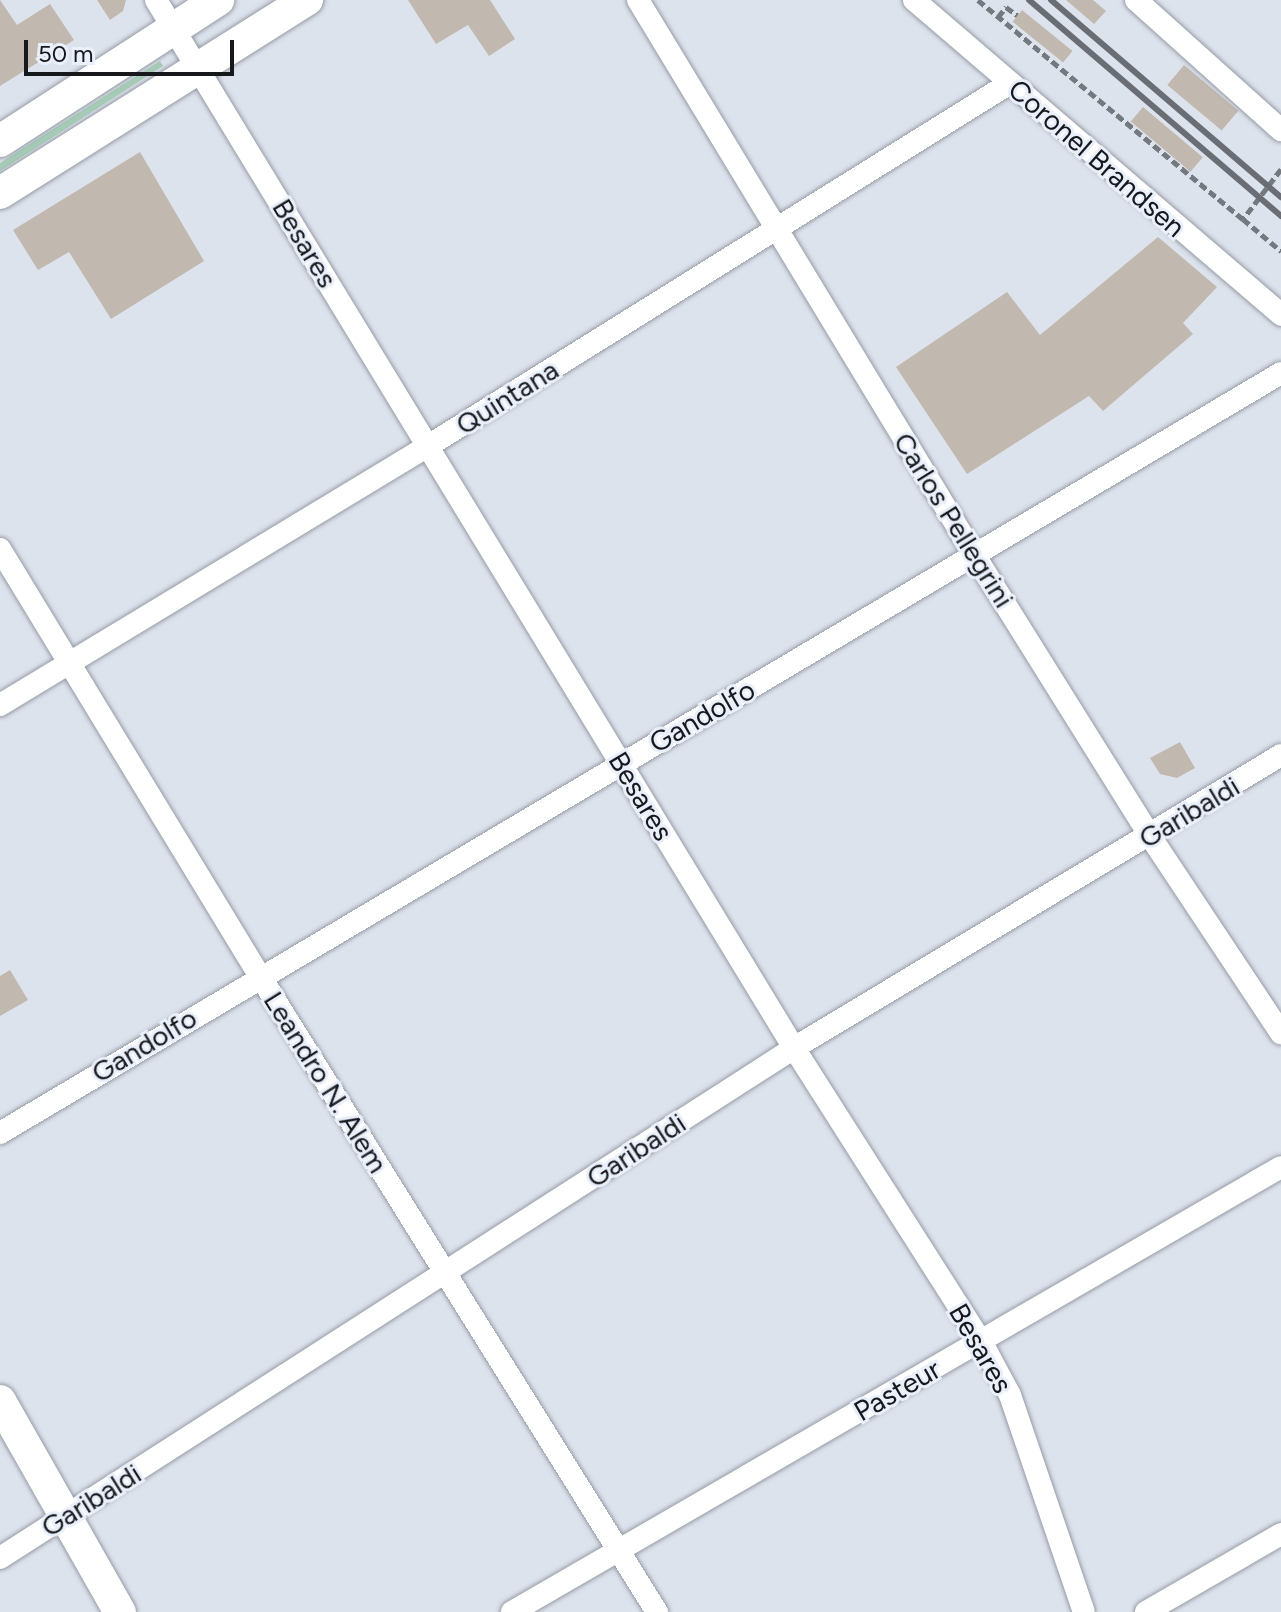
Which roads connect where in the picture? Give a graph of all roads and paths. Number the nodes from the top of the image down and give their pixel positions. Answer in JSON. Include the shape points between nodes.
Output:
{"nodes":[{"id":1,"x":156,"y":0,"type":"edge"},
{"id":2,"x":218,"y":0,"type":"edge"},
{"id":3,"x":307,"y":0,"type":"edge"},
{"id":4,"x":638,"y":0,"type":"edge"},
{"id":5,"x":914,"y":0,"type":"edge"},
{"id":6,"x":978,"y":0,"type":"edge"},
{"id":7,"x":1136,"y":0,"type":"edge"},
{"id":8,"x":1017,"y":15,"type":"dead end"},
{"id":9,"x":998,"y":17,"type":"junction"},
{"id":10,"x":174,"y":29,"type":"junction"},
{"id":11,"x":198,"y":68,"type":"junction"},
{"id":12,"x":1010,"y":83,"type":"junction"},
{"id":13,"x":1281,"y":130,"type":"edge"},
{"id":14,"x":0,"y":141,"type":"edge"},
{"id":15,"x":1281,"y":169,"type":"edge"},
{"id":16,"x":0,"y":193,"type":"edge"},
{"id":17,"x":1243,"y":219,"type":"junction"},
{"id":18,"x":776,"y":231,"type":"junction"},
{"id":19,"x":1281,"y":251,"type":"edge"},
{"id":20,"x":1281,"y":315,"type":"edge"},
{"id":21,"x":1281,"y":373,"type":"edge"},
{"id":22,"x":428,"y":446,"type":"junction"},
{"id":23,"x":0,"y":549,"type":"edge"},
{"id":24,"x":975,"y":556,"type":"junction"},
{"id":25,"x":68,"y":663,"type":"junction"},
{"id":26,"x":0,"y":705,"type":"edge"},
{"id":27,"x":1281,"y":755,"type":"edge"},
{"id":28,"x":621,"y":763,"type":"junction"},
{"id":29,"x":1150,"y":836,"type":"junction"},
{"id":30,"x":260,"y":976,"type":"junction"},
{"id":31,"x":1281,"y":1033,"type":"edge"},
{"id":32,"x":794,"y":1048,"type":"junction"},
{"id":33,"x":0,"y":1133,"type":"edge"},
{"id":34,"x":1281,"y":1167,"type":"edge"},
{"id":35,"x":445,"y":1272,"type":"junction"},
{"id":36,"x":981,"y":1341,"type":"junction"},
{"id":37,"x":0,"y":1401,"type":"edge"},
{"id":38,"x":67,"y":1517,"type":"junction"},
{"id":39,"x":1281,"y":1534,"type":"edge"},
{"id":40,"x":619,"y":1550,"type":"junction"},
{"id":41,"x":0,"y":1558,"type":"edge"},
{"id":42,"x":120,"y":1612,"type":"edge"},
{"id":43,"x":512,"y":1612,"type":"edge"},
{"id":44,"x":657,"y":1612,"type":"edge"},
{"id":45,"x":1084,"y":1612,"type":"edge"},
{"id":46,"x":1146,"y":1612,"type":"edge"}],
"edges":[{"from":1,"to":10,"type":"street","name":"Besares"},
{"from":2,"to":10,"type":"main road"},
{"from":3,"to":11,"type":"main road"},
{"from":4,"to":18,"type":"street","name":"Carlos Pellegrini"},
{"from":5,"to":12,"type":"street","name":"Coronel Brandsen"},
{"from":6,"to":9,"type":"path"},
{"from":7,"to":13,"type":"street"},
{"from":8,"to":9,"type":"path","via":[[1006,7]]},
{"from":9,"to":17,"type":"path"},
{"from":10,"to":11,"type":"street","name":"Besares"},
{"from":10,"to":14,"type":"main road"},
{"from":11,"to":16,"type":"main road"},
{"from":11,"to":22,"type":"street","name":"Besares"},
{"from":12,"to":18,"type":"street","name":"Quintana"},
{"from":12,"to":20,"type":"street","name":"Coronel Brandsen"},
{"from":15,"to":17,"type":"path"},
{"from":17,"to":19,"type":"path"},
{"from":18,"to":22,"type":"street","name":"Quintana"},
{"from":18,"to":24,"type":"street","name":"Carlos Pellegrini"},
{"from":21,"to":24,"type":"street","name":"Gandolfo"},
{"from":22,"to":25,"type":"street","name":"Quintana"},
{"from":22,"to":28,"type":"street","name":"Besares"},
{"from":23,"to":25,"type":"street","name":"Leandro N. Alem"},
{"from":24,"to":28,"type":"street","name":"Gandolfo"},
{"from":24,"to":29,"type":"street","name":"Carlos Pellegrini"},
{"from":25,"to":26,"type":"street","name":"Quintana"},
{"from":25,"to":30,"type":"street","name":"Leandro N. Alem"},
{"from":27,"to":29,"type":"street","name":"Garibaldi"},
{"from":28,"to":30,"type":"street","name":"Gandolfo"},
{"from":28,"to":32,"type":"street","name":"Besares"},
{"from":29,"to":31,"type":"street","name":"Carlos Pellegrini"},
{"from":29,"to":32,"type":"street","name":"Garibaldi"},
{"from":30,"to":33,"type":"street","name":"Gandolfo"},
{"from":30,"to":35,"type":"street","name":"Leandro N. Alem"},
{"from":32,"to":35,"type":"street","name":"Garibaldi"},
{"from":32,"to":36,"type":"street","name":"Besares"},
{"from":34,"to":36,"type":"street","name":"Pasteur"},
{"from":35,"to":38,"type":"street","name":"Garibaldi"},
{"from":35,"to":40,"type":"street","name":"Leandro N. Alem"},
{"from":36,"to":40,"type":"street","name":"Pasteur"},
{"from":36,"to":45,"type":"street","name":"Besares","via":[[1010,1395]]},
{"from":37,"to":38,"type":"main road"},
{"from":38,"to":41,"type":"street","name":"Garibaldi"},
{"from":38,"to":42,"type":"main road"},
{"from":39,"to":46,"type":"street"},
{"from":40,"to":43,"type":"street","name":"Pasteur"},
{"from":40,"to":44,"type":"street","name":"Leandro N. Alem"}]}
